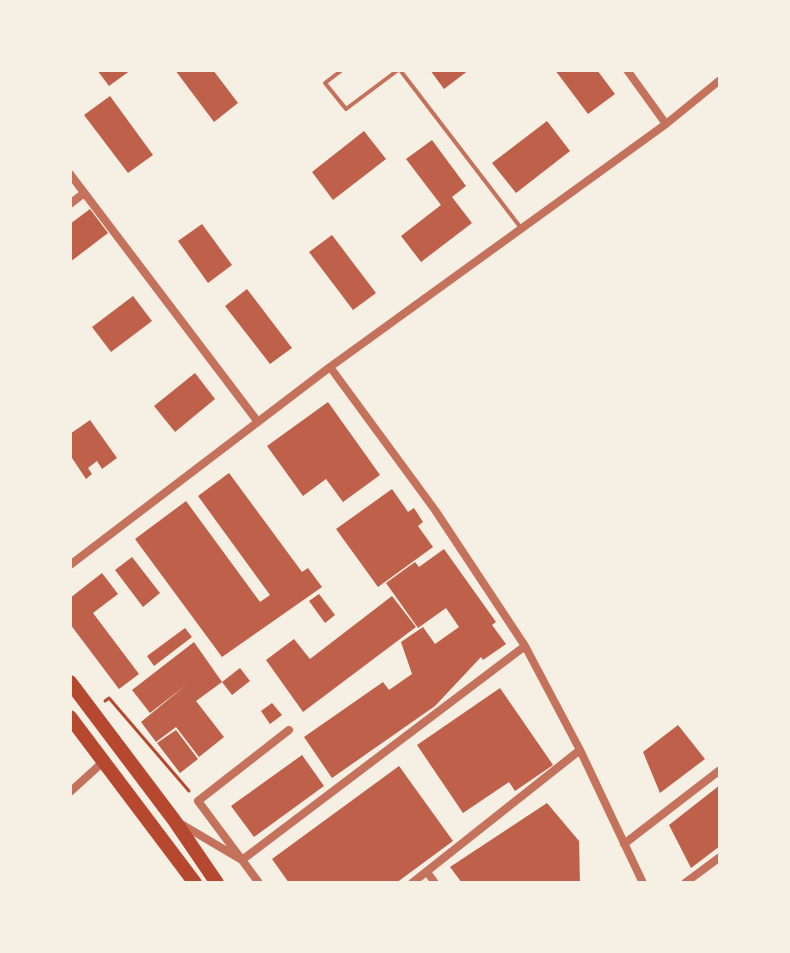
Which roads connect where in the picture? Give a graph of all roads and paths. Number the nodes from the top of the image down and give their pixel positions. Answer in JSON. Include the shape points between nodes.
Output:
{"nodes":[{"id":1,"x":342,"y":70,"type":"edge"},
{"id":2,"x":399,"y":70,"type":"edge"},
{"id":3,"x":627,"y":70,"type":"edge"},
{"id":4,"x":720,"y":80,"type":"edge"},
{"id":5,"x":666,"y":124,"type":"junction"},
{"id":6,"x":70,"y":174,"type":"edge"},
{"id":7,"x":84,"y":193,"type":"junction"},
{"id":8,"x":70,"y":204,"type":"edge"},
{"id":9,"x":521,"y":228,"type":"junction"},
{"id":10,"x":330,"y":367,"type":"junction"},
{"id":11,"x":258,"y":422,"type":"junction"},
{"id":12,"x":70,"y":565,"type":"edge"},
{"id":13,"x":525,"y":646,"type":"junction"},
{"id":14,"x":70,"y":682,"type":"edge"},
{"id":15,"x":109,"y":698,"type":"dead end"},
{"id":16,"x":70,"y":717,"type":"edge"},
{"id":17,"x":289,"y":730,"type":"dead end"},
{"id":18,"x":580,"y":750,"type":"junction"},
{"id":19,"x":103,"y":762,"type":"junction"},
{"id":20,"x":720,"y":770,"type":"edge"},
{"id":21,"x":70,"y":792,"type":"edge"},
{"id":22,"x":198,"y":801,"type":"junction"},
{"id":23,"x":174,"y":820,"type":"junction"},
{"id":24,"x":624,"y":844,"type":"junction"},
{"id":25,"x":720,"y":857,"type":"edge"},
{"id":26,"x":242,"y":860,"type":"junction"},
{"id":27,"x":427,"y":872,"type":"junction"},
{"id":28,"x":195,"y":883,"type":"edge"},
{"id":29,"x":217,"y":883,"type":"edge"},
{"id":30,"x":259,"y":883,"type":"edge"},
{"id":31,"x":412,"y":883,"type":"edge"},
{"id":32,"x":435,"y":883,"type":"edge"},
{"id":33,"x":643,"y":883,"type":"edge"},
{"id":34,"x":685,"y":883,"type":"edge"}],
"edges":[{"from":1,"to":2,"type":"lane","via":[[325,83],[346,109]]},
{"from":2,"to":9,"type":"lane"},
{"from":3,"to":5,"type":"street"},
{"from":4,"to":5,"type":"street"},
{"from":5,"to":9,"type":"street"},
{"from":6,"to":7,"type":"street"},
{"from":7,"to":8,"type":"street"},
{"from":7,"to":11,"type":"street"},
{"from":9,"to":10,"type":"street"},
{"from":10,"to":11,"type":"street"},
{"from":10,"to":13,"type":"street","via":[[435,510]]},
{"from":11,"to":12,"type":"street"},
{"from":13,"to":18,"type":"street"},
{"from":13,"to":26,"type":"street"},
{"from":14,"to":23,"type":"highway"},
{"from":15,"to":22,"type":"path"},
{"from":16,"to":19,"type":"highway"},
{"from":17,"to":22,"type":"street"},
{"from":18,"to":24,"type":"street"},
{"from":18,"to":27,"type":"street"},
{"from":19,"to":21,"type":"street"},
{"from":19,"to":28,"type":"highway"},
{"from":20,"to":24,"type":"street"},
{"from":22,"to":26,"type":"street"},
{"from":23,"to":26,"type":"street"},
{"from":23,"to":29,"type":"highway"},
{"from":24,"to":33,"type":"street"},
{"from":25,"to":34,"type":"street"},
{"from":26,"to":30,"type":"street"},
{"from":27,"to":31,"type":"street"},
{"from":27,"to":32,"type":"street"}]}
